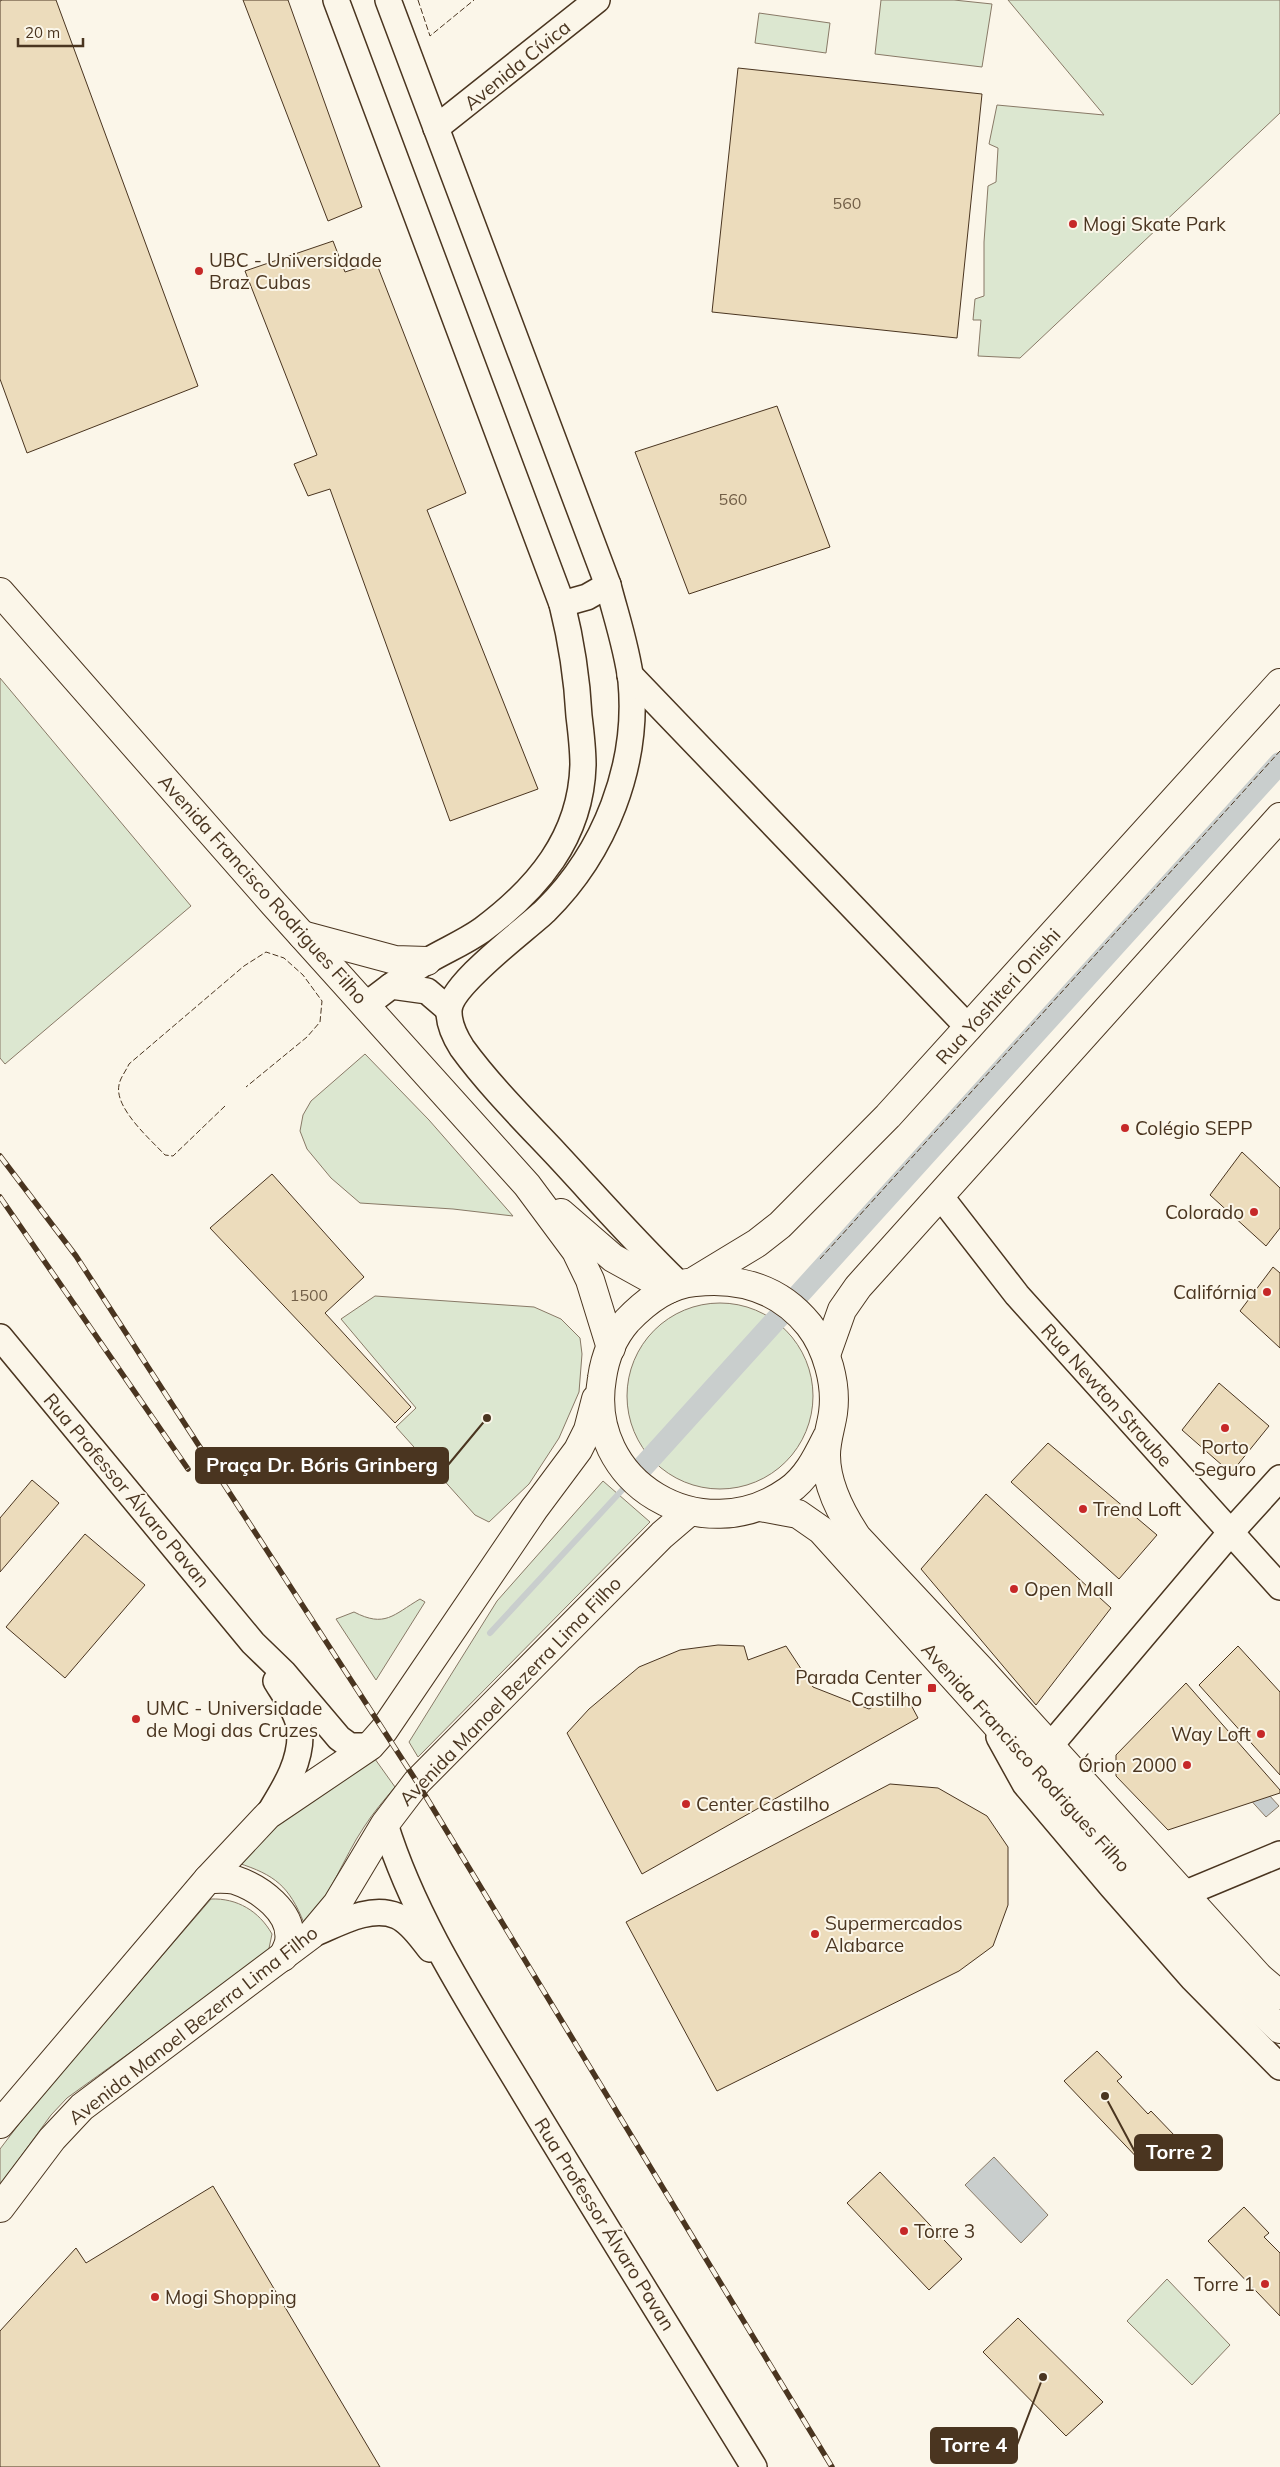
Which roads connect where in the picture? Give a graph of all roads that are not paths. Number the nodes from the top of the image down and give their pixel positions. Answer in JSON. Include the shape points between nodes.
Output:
{"nodes":[{"id":1,"x":336,"y":0,"type":"edge"},
{"id":2,"x":388,"y":0,"type":"edge"},
{"id":3,"x":597,"y":0,"type":"edge"},
{"id":4,"x":436,"y":128,"type":"junction"},
{"id":5,"x":0,"y":592,"type":"edge"},
{"id":6,"x":611,"y":596,"type":"junction"},
{"id":7,"x":564,"y":611,"type":"junction"},
{"id":8,"x":630,"y":675,"type":"junction"},
{"id":9,"x":1280,"y":683,"type":"edge"},
{"id":10,"x":1280,"y":817,"type":"edge"},
{"id":11,"x":302,"y":934,"type":"junction"},
{"id":12,"x":427,"y":961,"type":"junction"},
{"id":13,"x":391,"y":986,"type":"junction"},
{"id":14,"x":366,"y":1005,"type":"junction"},
{"id":15,"x":448,"y":1009,"type":"junction"},
{"id":16,"x":969,"y":1028,"type":"junction"},
{"id":17,"x":528,"y":1185,"type":"junction"},
{"id":18,"x":940,"y":1197,"type":"junction"},
{"id":19,"x":681,"y":1285,"type":"junction"},
{"id":20,"x":0,"y":1337,"type":"edge"},
{"id":21,"x":826,"y":1355,"type":"junction"},
{"id":22,"x":607,"y":1358,"type":"junction"},
{"id":23,"x":827,"y":1437,"type":"junction"},
{"id":24,"x":1280,"y":1478,"type":"edge"},
{"id":25,"x":760,"y":1507,"type":"junction"},
{"id":26,"x":1280,"y":1507,"type":"edge"},
{"id":27,"x":689,"y":1512,"type":"junction"},
{"id":28,"x":1236,"y":1527,"type":"junction"},
{"id":29,"x":1280,"y":1587,"type":"edge"},
{"id":30,"x":253,"y":1643,"type":"junction"},
{"id":31,"x":984,"y":1711,"type":"junction"},
{"id":32,"x":370,"y":1746,"type":"junction"},
{"id":33,"x":1050,"y":1746,"type":"junction"},
{"id":34,"x":268,"y":1815,"type":"junction"},
{"id":35,"x":385,"y":1824,"type":"junction"},
{"id":36,"x":1280,"y":1854,"type":"edge"},
{"id":37,"x":208,"y":1879,"type":"junction"},
{"id":38,"x":1184,"y":1894,"type":"junction"},
{"id":39,"x":1158,"y":1905,"type":"junction"},
{"id":40,"x":311,"y":1934,"type":"junction"},
{"id":41,"x":283,"y":1956,"type":"junction"},
{"id":42,"x":457,"y":1981,"type":"junction"},
{"id":43,"x":1280,"y":1995,"type":"edge"},
{"id":44,"x":1280,"y":2029,"type":"edge"},
{"id":45,"x":1280,"y":2067,"type":"edge"},
{"id":46,"x":0,"y":2124,"type":"edge"},
{"id":47,"x":0,"y":2208,"type":"edge"},
{"id":48,"x":754,"y":2467,"type":"edge"}],
"edges":[{"from":1,"to":7,"type":"street"},
{"from":2,"to":4,"type":"street"},
{"from":3,"to":4,"type":"street","name":"Avenida Cívica"},
{"from":4,"to":6,"type":"street"},
{"from":5,"to":11,"type":"main road","name":"Avenida Francisco Rodrigues Filho"},
{"from":6,"to":7,"type":"street","via":[[587,597]]},
{"from":6,"to":8,"type":"street"},
{"from":7,"to":12,"type":"street","via":[[578,699],[583,765],[580,793],[569,832],[539,878],[502,914],[480,931]]},
{"from":8,"to":15,"type":"street","via":[[631,723],[622,782],[608,823],[585,860],[546,910],[469,978]]},
{"from":8,"to":16,"type":"street"},
{"from":9,"to":16,"type":"main road","name":"Rua Yoshiteri Onishi"},
{"from":10,"to":18,"type":"main road"},
{"from":11,"to":12,"type":"main road","via":[[395,960]]},
{"from":11,"to":14,"type":"main road","name":"Avenida Francisco Rodrigues Filho"},
{"from":12,"to":13,"type":"street"},
{"from":13,"to":14,"type":"street"},
{"from":13,"to":15,"type":"street","via":[[427,991]]},
{"from":14,"to":17,"type":"main road","name":"Avenida Francisco Rodrigues Filho"},
{"from":15,"to":19,"type":"street","via":[[450,1023],[463,1048],[528,1124]]},
{"from":16,"to":19,"type":"main road","name":"Rua Yoshiteri Onishi","via":[[780,1225],[757,1243]]},
{"from":17,"to":19,"type":"main road","name":"Avenida Francisco Rodrigues Filho","via":[[613,1258]]},
{"from":17,"to":22,"type":"main road","name":"Avenida Francisco Rodrigues Filho","via":[[576,1251],[590,1280]]},
{"from":18,"to":21,"type":"main road","via":[[858,1287],[842,1310]]},
{"from":18,"to":28,"type":"street","name":"Rua Newton Straube","via":[[1017,1295]]},
{"from":19,"to":21,"type":"main road","name":"Avenida Francisco Rodrigues Filho","via":[[725,1280],[757,1287],[789,1305],[809,1326]]},
{"from":19,"to":22,"type":"main road","name":"Avenida Francisco Rodrigues Filho","via":[[642,1306],[620,1330]]},
{"from":20,"to":30,"type":"street","name":"Rua Professor Álvaro Pavan"},
{"from":21,"to":23,"type":"main road","name":"Avenida Francisco Rodrigues Filho","via":[[833,1386],[833,1412]]},
{"from":22,"to":27,"type":"main road","name":"Avenida Francisco Rodrigues Filho","via":[[598,1398],[605,1437],[624,1471],[653,1497]]},
{"from":22,"to":32,"type":"main road","via":[[588,1430],[578,1450]]},
{"from":23,"to":25,"type":"main road","name":"Avenida Francisco Rodrigues Filho","via":[[812,1467],[789,1491]]},
{"from":23,"to":33,"type":"main road","name":"Avenida Francisco Rodrigues Filho","via":[[826,1456],[840,1513],[857,1537]]},
{"from":24,"to":28,"type":"street"},
{"from":25,"to":27,"type":"main road","name":"Avenida Francisco Rodrigues Filho","via":[[728,1515]]},
{"from":25,"to":31,"type":"main road","name":"Avenida Francisco Rodrigues Filho","via":[[798,1514],[821,1530]]},
{"from":26,"to":28,"type":"street"},
{"from":27,"to":35,"type":"main road","name":"Avenida Manoel Bezerra Lima Filho","via":[[662,1535],[418,1782]]},
{"from":28,"to":29,"type":"street","name":"Rua Newton Straube"},
{"from":28,"to":33,"type":"street"},
{"from":30,"to":32,"type":"street","name":"Rua Professor Álvaro Pavan","via":[[284,1673],[339,1738],[350,1746]]},
{"from":30,"to":34,"type":"street","name":"Rua Professor Álvaro Pavan","via":[[290,1703],[300,1732],[291,1776]]},
{"from":31,"to":39,"type":"main road","name":"Avenida Francisco Rodrigues Filho"},
{"from":31,"to":45,"type":"street","via":[[1024,1784],[1193,1979]]},
{"from":32,"to":34,"type":"main road"},
{"from":33,"to":38,"type":"main road","name":"Avenida Francisco Rodrigues Filho"},
{"from":34,"to":37,"type":"main road"},
{"from":35,"to":40,"type":"main road","name":"Avenida Manoel Bezerra Lima Filho","via":[[337,1904]]},
{"from":35,"to":42,"type":"street","name":"Rua Professor Álvaro Pavan","via":[[404,1879]]},
{"from":36,"to":38,"type":"street"},
{"from":37,"to":41,"type":"main road","via":[[234,1880],[263,1894],[278,1908],[287,1925],[289,1941]]},
{"from":37,"to":46,"type":"main road"},
{"from":38,"to":39,"type":"street"},
{"from":38,"to":43,"type":"main road","name":"Avenida Francisco Rodrigues Filho"},
{"from":39,"to":44,"type":"main road","name":"Avenida Francisco Rodrigues Filho","via":[[1217,1970]]},
{"from":40,"to":41,"type":"main road","name":"Avenida Manoel Bezerra Lima Filho"},
{"from":40,"to":42,"type":"street","name":"Rua Professor Álvaro Pavan","via":[[373,1913],[398,1916]]},
{"from":41,"to":47,"type":"main road","name":"Avenida Manoel Bezerra Lima Filho","via":[[82,2107],[52,2139]]},
{"from":42,"to":48,"type":"street","name":"Rua Professor Álvaro Pavan"}]}
